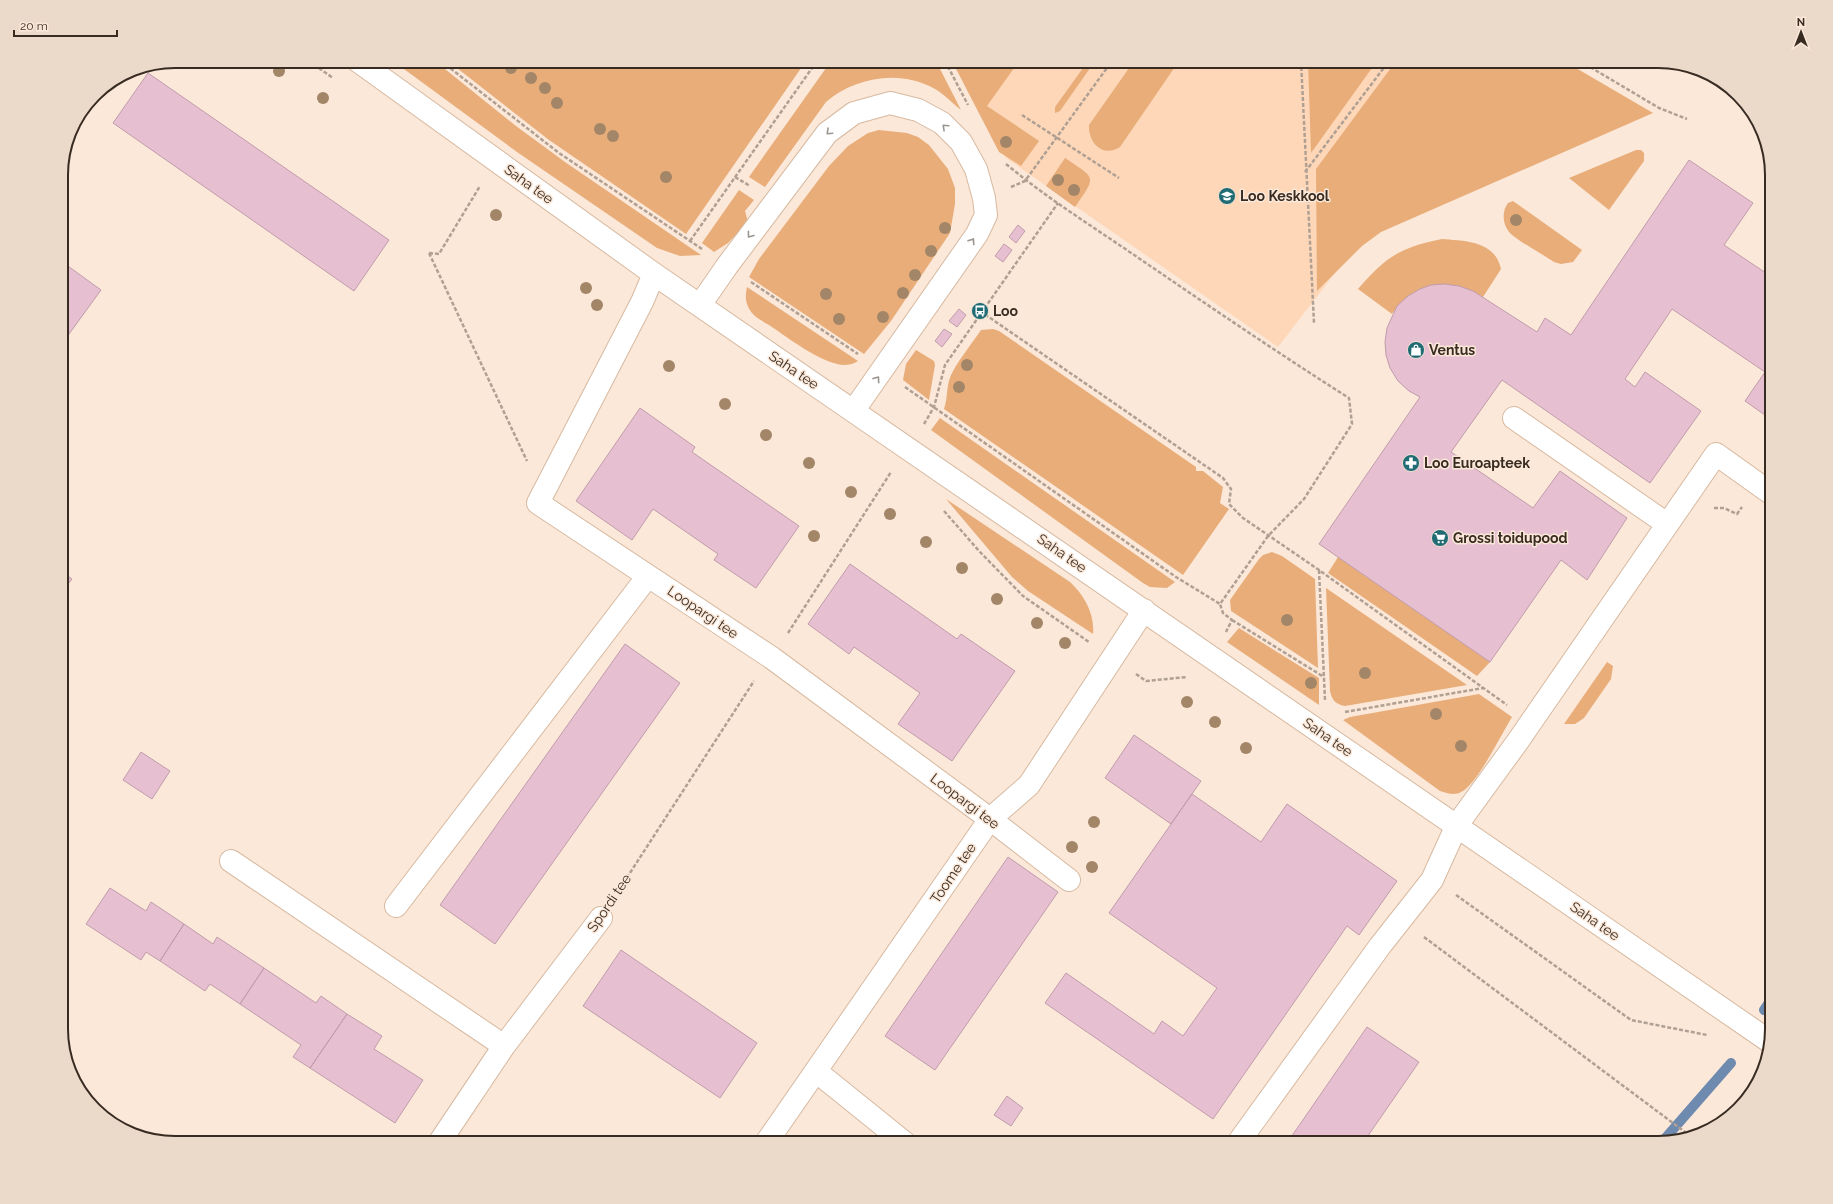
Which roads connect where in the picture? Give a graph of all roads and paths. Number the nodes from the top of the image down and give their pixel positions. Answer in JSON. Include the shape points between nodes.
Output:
{"nodes":[{"id":1,"x":319,"y":68,"type":"edge"},
{"id":2,"x":368,"y":68,"type":"edge"},
{"id":3,"x":450,"y":68,"type":"edge"},
{"id":4,"x":812,"y":68,"type":"edge"},
{"id":5,"x":949,"y":68,"type":"edge"},
{"id":6,"x":1107,"y":68,"type":"edge"},
{"id":7,"x":1301,"y":68,"type":"edge"},
{"id":8,"x":1384,"y":68,"type":"edge"},
{"id":9,"x":1592,"y":68,"type":"edge"},
{"id":10,"x":953,"y":76,"type":"dead end"},
{"id":11,"x":334,"y":79,"type":"dead end"},
{"id":12,"x":1022,"y":115,"type":"dead end"},
{"id":13,"x":1687,"y":120,"type":"dead end"},
{"id":14,"x":1057,"y":138,"type":"junction"},
{"id":15,"x":1305,"y":172,"type":"junction"},
{"id":16,"x":1119,"y":178,"type":"dead end"},
{"id":17,"x":482,"y":184,"type":"dead end"},
{"id":18,"x":984,"y":198,"type":"junction"},
{"id":19,"x":690,"y":241,"type":"junction"},
{"id":20,"x":727,"y":266,"type":"junction"},
{"id":21,"x":654,"y":274,"type":"junction"},
{"id":22,"x":700,"y":305,"type":"junction"},
{"id":23,"x":980,"y":312,"type":"junction"},
{"id":24,"x":1314,"y":323,"type":"dead end"},
{"id":25,"x":882,"y":371,"type":"junction"},
{"id":26,"x":934,"y":407,"type":"junction"},
{"id":27,"x":854,"y":410,"type":"junction"},
{"id":28,"x":1514,"y":418,"type":"dead end"},
{"id":29,"x":923,"y":426,"type":"dead end"},
{"id":30,"x":885,"y":466,"type":"dead end"},
{"id":31,"x":892,"y":471,"type":"junction"},
{"id":32,"x":898,"y":475,"type":"dead end"},
{"id":33,"x":1765,"y":489,"type":"edge"},
{"id":34,"x":542,"y":494,"type":"junction"},
{"id":35,"x":939,"y":507,"type":"dead end"},
{"id":36,"x":1711,"y":510,"type":"dead end"},
{"id":37,"x":1668,"y":524,"type":"junction"},
{"id":38,"x":1268,"y":536,"type":"junction"},
{"id":39,"x":1319,"y":570,"type":"junction"},
{"id":40,"x":648,"y":576,"type":"junction"},
{"id":41,"x":1220,"y":604,"type":"junction"},
{"id":42,"x":1144,"y":610,"type":"junction"},
{"id":43,"x":1232,"y":620,"type":"junction"},
{"id":44,"x":1222,"y":637,"type":"dead end"},
{"id":45,"x":772,"y":658,"type":"junction"},
{"id":46,"x":1112,"y":658,"type":"junction"},
{"id":47,"x":1189,"y":677,"type":"dead end"},
{"id":48,"x":1324,"y":677,"type":"junction"},
{"id":49,"x":1484,"y":688,"type":"junction"},
{"id":50,"x":1328,"y":706,"type":"dead end"},
{"id":51,"x":1341,"y":713,"type":"dead end"},
{"id":52,"x":1535,"y":716,"type":"junction"},
{"id":53,"x":990,"y":819,"type":"junction"},
{"id":54,"x":1457,"y":825,"type":"junction"},
{"id":55,"x":231,"y":861,"type":"dead end"},
{"id":56,"x":1069,"y":880,"type":"dead end"},
{"id":57,"x":1432,"y":880,"type":"junction"},
{"id":58,"x":396,"y":906,"type":"dead end"},
{"id":59,"x":601,"y":918,"type":"joint"},
{"id":60,"x":1401,"y":920,"type":"junction"},
{"id":61,"x":1714,"y":1037,"type":"dead end"},
{"id":62,"x":1764,"y":1038,"type":"edge"},
{"id":63,"x":504,"y":1046,"type":"junction"},
{"id":64,"x":817,"y":1072,"type":"junction"},
{"id":65,"x":1685,"y":1132,"type":"edge"},
{"id":66,"x":444,"y":1136,"type":"edge"},
{"id":67,"x":771,"y":1136,"type":"edge"},
{"id":68,"x":896,"y":1136,"type":"edge"},
{"id":69,"x":1243,"y":1136,"type":"edge"}],
"edges":[{"from":1,"to":11,"type":"path"},
{"from":2,"to":21,"type":"street","name":"Saha tee"},
{"from":3,"to":19,"type":"path","via":[[559,153]]},
{"from":4,"to":19,"type":"path"},
{"from":5,"to":10,"type":"path"},
{"from":6,"to":14,"type":"path"},
{"from":7,"to":15,"type":"path"},
{"from":8,"to":15,"type":"path"},
{"from":9,"to":13,"type":"path","via":[[1659,108]]},
{"from":12,"to":14,"type":"path"},
{"from":14,"to":16,"type":"path"},
{"from":14,"to":18,"type":"path","via":[[1025,181]]},
{"from":15,"to":24,"type":"path"},
{"from":17,"to":34,"type":"path","via":[[439,254],[429,253]]},
{"from":18,"to":20,"type":"street","one_way":true,"via":[[976,169],[961,142],[942,124],[918,110],[890,103],[854,113],[827,133]]},
{"from":25,"to":18,"type":"street","one_way":true,"via":[[977,234],[986,215]]},
{"from":19,"to":20,"type":"path"},
{"from":20,"to":22,"type":"street"},
{"from":20,"to":25,"type":"path"},
{"from":21,"to":22,"type":"street","name":"Saha tee"},
{"from":21,"to":34,"type":"street"},
{"from":22,"to":27,"type":"street","name":"Saha tee"},
{"from":23,"to":26,"type":"path","via":[[944,365]]},
{"from":23,"to":38,"type":"path","via":[[1222,478],[1231,489],[1229,504]]},
{"from":23,"to":38,"type":"path","via":[[1058,203],[1349,398],[1352,424],[1304,499]]},
{"from":25,"to":26,"type":"path"},
{"from":27,"to":25,"type":"street","one_way":true},
{"from":26,"to":29,"type":"path"},
{"from":26,"to":41,"type":"path","via":[[1170,573]]},
{"from":27,"to":42,"type":"street","name":"Saha tee"},
{"from":28,"to":37,"type":"street"},
{"from":30,"to":31,"type":"path"},
{"from":31,"to":32,"type":"path"},
{"from":31,"to":45,"type":"path","name":"Spordi tee"},
{"from":33,"to":36,"type":"path","via":[[1737,514],[1724,508]]},
{"from":33,"to":37,"type":"street","via":[[1716,454]]},
{"from":34,"to":40,"type":"street","name":"Loopargi tee","via":[[538,503]]},
{"from":35,"to":46,"type":"path","via":[[1023,596]]},
{"from":37,"to":52,"type":"street"},
{"from":38,"to":39,"type":"path"},
{"from":38,"to":41,"type":"path"},
{"from":39,"to":48,"type":"path"},
{"from":39,"to":49,"type":"path"},
{"from":40,"to":45,"type":"street","name":"Loopargi tee"},
{"from":40,"to":58,"type":"street"},
{"from":41,"to":43,"type":"path","via":[[1223,613]]},
{"from":42,"to":46,"type":"street","name":"Toome tee"},
{"from":42,"to":54,"type":"street","name":"Saha tee"},
{"from":43,"to":44,"type":"path"},
{"from":43,"to":48,"type":"path"},
{"from":45,"to":53,"type":"street","name":"Loopargi tee"},
{"from":45,"to":59,"type":"path","name":"Spordi tee","via":[[749,688]]},
{"from":46,"to":47,"type":"path","via":[[1146,681]]},
{"from":46,"to":53,"type":"street","name":"Toome tee","via":[[1029,785]]},
{"from":48,"to":50,"type":"path","via":[[1325,701]]},
{"from":49,"to":51,"type":"path"},
{"from":49,"to":52,"type":"path","via":[[1517,713]]},
{"from":52,"to":54,"type":"street"},
{"from":53,"to":56,"type":"street","name":"Loopargi tee"},
{"from":53,"to":64,"type":"street","name":"Toome tee"},
{"from":54,"to":57,"type":"street"},
{"from":54,"to":62,"type":"street","name":"Saha tee"},
{"from":55,"to":63,"type":"street"},
{"from":57,"to":60,"type":"street"},
{"from":57,"to":61,"type":"path","via":[[1466,901],[1631,1020]]},
{"from":59,"to":63,"type":"street","name":"Spordi tee"},
{"from":60,"to":65,"type":"path"},
{"from":60,"to":69,"type":"street"},
{"from":63,"to":66,"type":"street","name":"Spordi tee"},
{"from":64,"to":67,"type":"street","name":"Toome tee"},
{"from":64,"to":68,"type":"street"}]}
